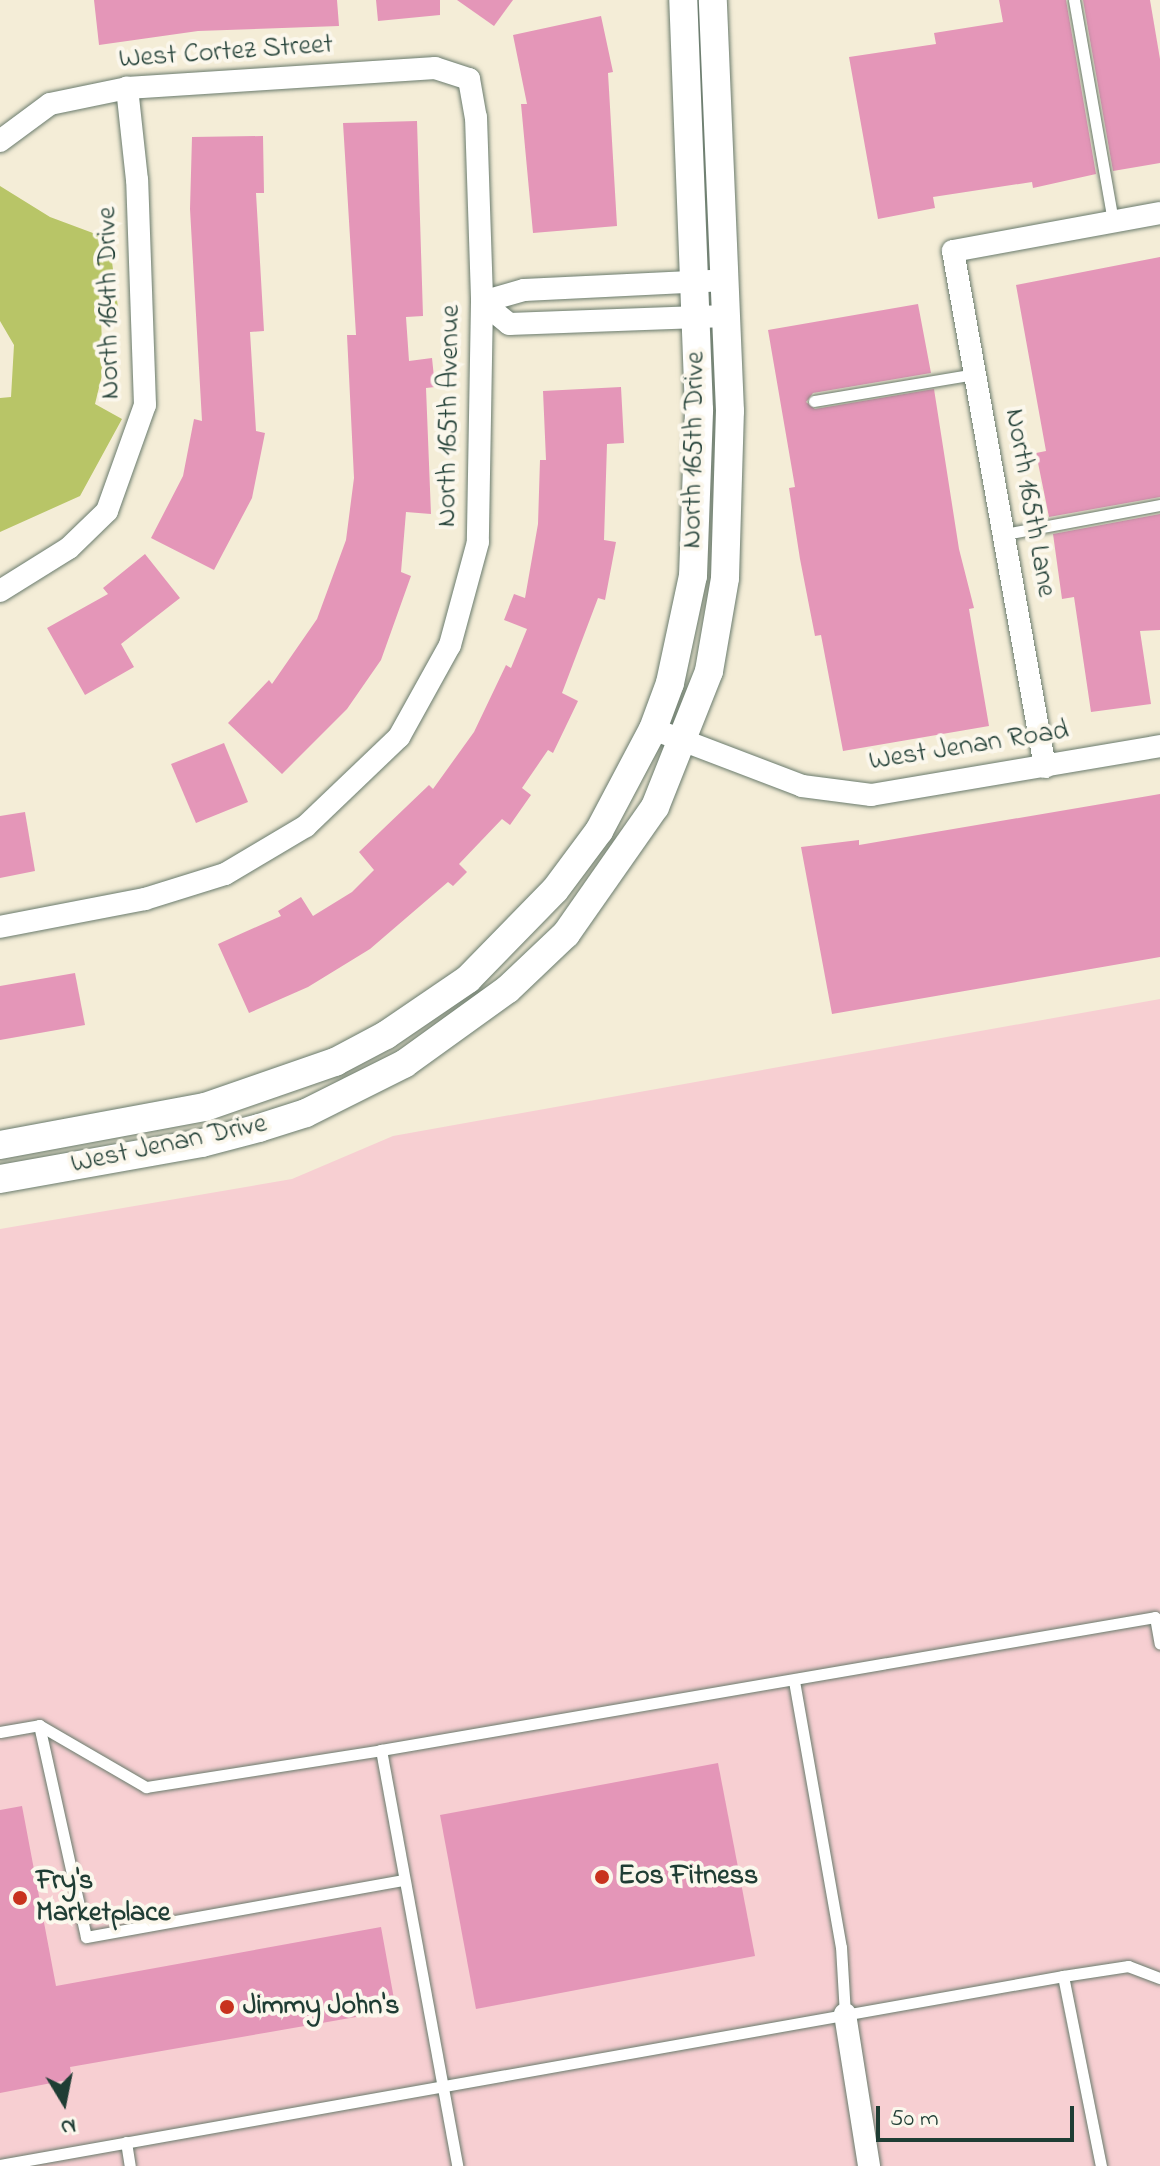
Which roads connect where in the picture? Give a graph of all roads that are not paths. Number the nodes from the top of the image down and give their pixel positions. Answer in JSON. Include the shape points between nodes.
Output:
{"nodes":[{"id":1,"x":683,"y":0,"type":"edge"},
{"id":2,"x":713,"y":0,"type":"edge"},
{"id":3,"x":1074,"y":0,"type":"edge"},
{"id":4,"x":469,"y":79,"type":"joint"},
{"id":5,"x":127,"y":88,"type":"junction"},
{"id":6,"x":0,"y":141,"type":"edge"},
{"id":7,"x":1160,"y":213,"type":"edge"},
{"id":8,"x":1113,"y":222,"type":"junction"},
{"id":9,"x":725,"y":280,"type":"junction"},
{"id":10,"x":694,"y":281,"type":"junction"},
{"id":11,"x":482,"y":302,"type":"junction"},
{"id":12,"x":726,"y":316,"type":"junction"},
{"id":13,"x":695,"y":317,"type":"junction"},
{"id":14,"x":975,"y":374,"type":"junction"},
{"id":15,"x":814,"y":401,"type":"dead end"},
{"id":16,"x":1160,"y":505,"type":"edge"},
{"id":17,"x":1005,"y":534,"type":"junction"},
{"id":18,"x":0,"y":591,"type":"edge"},
{"id":19,"x":653,"y":729,"type":"junction"},
{"id":20,"x":684,"y":741,"type":"junction"},
{"id":21,"x":1160,"y":746,"type":"edge"},
{"id":22,"x":1045,"y":767,"type":"junction"},
{"id":23,"x":569,"y":871,"type":"joint"},
{"id":24,"x":597,"y":894,"type":"joint"},
{"id":25,"x":0,"y":927,"type":"edge"},
{"id":26,"x":0,"y":1145,"type":"edge"},
{"id":27,"x":0,"y":1179,"type":"edge"},
{"id":28,"x":1158,"y":1616,"type":"edge"},
{"id":29,"x":1160,"y":1644,"type":"edge"},
{"id":30,"x":794,"y":1681,"type":"junction"},
{"id":31,"x":39,"y":1725,"type":"junction"},
{"id":32,"x":0,"y":1732,"type":"edge"},
{"id":33,"x":381,"y":1750,"type":"junction"},
{"id":34,"x":404,"y":1880,"type":"junction"},
{"id":35,"x":1063,"y":1976,"type":"junction"},
{"id":36,"x":1160,"y":1978,"type":"edge"},
{"id":37,"x":845,"y":2014,"type":"junction"},
{"id":38,"x":441,"y":2086,"type":"junction"},
{"id":39,"x":126,"y":2142,"type":"junction"},
{"id":40,"x":0,"y":2165,"type":"edge"},
{"id":41,"x":130,"y":2166,"type":"edge"},
{"id":42,"x":457,"y":2166,"type":"edge"},
{"id":43,"x":869,"y":2166,"type":"edge"},
{"id":44,"x":1101,"y":2166,"type":"edge"}],
"edges":[{"from":1,"to":10,"type":"street","name":"North 165th Drive"},
{"from":2,"to":9,"type":"street"},
{"from":3,"to":8,"type":"lane"},
{"from":4,"to":5,"type":"street","name":"West Cortez Street","via":[[435,68]]},
{"from":4,"to":11,"type":"street","name":"North 165th Avenue","via":[[476,117]]},
{"from":5,"to":6,"type":"street","name":"West Cortez Street","via":[[50,104]]},
{"from":5,"to":18,"type":"street","name":"North 164th Drive","via":[[137,180],[145,405],[107,511],[69,548]]},
{"from":7,"to":8,"type":"street"},
{"from":8,"to":14,"type":"street","name":"North 165th Lane","via":[[953,251]]},
{"from":9,"to":10,"type":"street"},
{"from":9,"to":12,"type":"street","name":"North 165th Drive"},
{"from":10,"to":11,"type":"street","via":[[524,290]]},
{"from":10,"to":13,"type":"street","name":"North 165th Drive"},
{"from":11,"to":13,"type":"street","via":[[509,324]]},
{"from":11,"to":25,"type":"street","name":"North 165th Avenue","via":[[478,542],[450,645],[399,737],[306,826],[225,874],[145,899]]},
{"from":12,"to":13,"type":"street"},
{"from":12,"to":20,"type":"street","name":"North 165th Drive","via":[[730,465],[725,578],[709,671]]},
{"from":13,"to":19,"type":"street","name":"North 165th Drive","via":[[700,465],[693,576],[670,683]]},
{"from":14,"to":15,"type":"lane"},
{"from":14,"to":17,"type":"street","name":"North 165th Lane"},
{"from":16,"to":17,"type":"lane"},
{"from":17,"to":22,"type":"street","name":"North 165th Lane"},
{"from":19,"to":20,"type":"street","name":"West Jenan Road"},
{"from":19,"to":23,"type":"street","name":"North 165th Drive","via":[[599,831]]},
{"from":20,"to":22,"type":"street","name":"West Jenan Road","via":[[802,786],[871,795]]},
{"from":20,"to":24,"type":"street","name":"North 165th Drive","via":[[655,807]]},
{"from":21,"to":22,"type":"street","name":"West Jenan Road"},
{"from":23,"to":26,"type":"street","name":"West Jenan Drive","via":[[468,979],[386,1035],[335,1062],[205,1107]]},
{"from":24,"to":27,"type":"street","name":"West Jenan Drive","via":[[566,934],[508,989],[458,1028],[361,1088],[306,1113],[202,1143]]},
{"from":28,"to":29,"type":"lane"},
{"from":28,"to":30,"type":"lane"},
{"from":30,"to":33,"type":"lane"},
{"from":30,"to":37,"type":"lane","via":[[841,1947]]},
{"from":31,"to":32,"type":"lane"},
{"from":31,"to":33,"type":"lane","via":[[146,1787]]},
{"from":31,"to":34,"type":"lane","via":[[86,1937]]},
{"from":33,"to":34,"type":"lane"},
{"from":34,"to":38,"type":"lane"},
{"from":35,"to":36,"type":"lane","via":[[1128,1966]]},
{"from":35,"to":37,"type":"lane"},
{"from":35,"to":44,"type":"lane"},
{"from":37,"to":38,"type":"lane"},
{"from":37,"to":43,"type":"street"},
{"from":38,"to":39,"type":"lane"},
{"from":38,"to":42,"type":"lane"},
{"from":39,"to":40,"type":"lane"},
{"from":39,"to":41,"type":"lane"}]}
